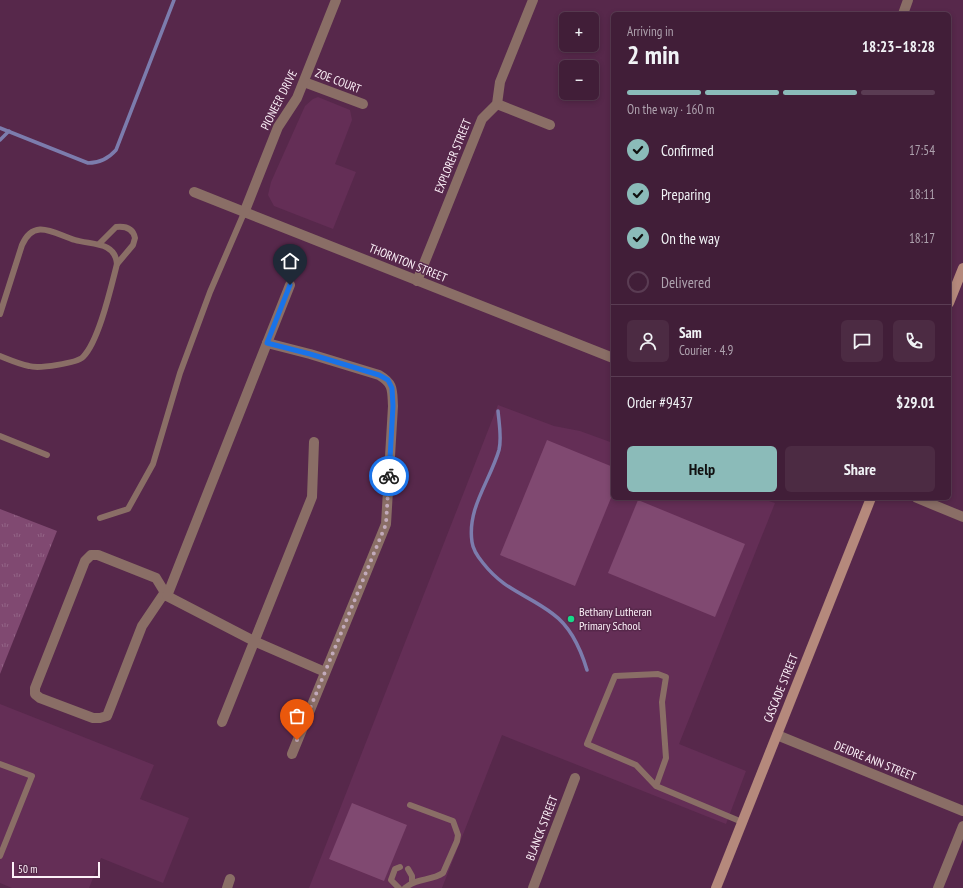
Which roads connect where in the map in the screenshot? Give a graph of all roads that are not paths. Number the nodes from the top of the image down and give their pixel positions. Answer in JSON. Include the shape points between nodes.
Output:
{"nodes":[{"id":1,"x":336,"y":0,"type":"edge"},
{"id":2,"x":533,"y":0,"type":"edge"},
{"id":3,"x":908,"y":0,"type":"edge"},
{"id":4,"x":904,"y":12,"type":"edge"},
{"id":5,"x":304,"y":82,"type":"junction"},
{"id":6,"x":363,"y":104,"type":"dead end"},
{"id":7,"x":497,"y":104,"type":"junction"},
{"id":8,"x":550,"y":125,"type":"dead end"},
{"id":9,"x":194,"y":192,"type":"dead end"},
{"id":10,"x":244,"y":212,"type":"junction"},
{"id":11,"x":99,"y":244,"type":"junction"},
{"id":12,"x":117,"y":264,"type":"junction"},
{"id":13,"x":963,"y":268,"type":"edge"},
{"id":14,"x":417,"y":281,"type":"junction"},
{"id":15,"x":290,"y":285,"type":"dead end"},
{"id":16,"x":951,"y":298,"type":"edge"},
{"id":17,"x":0,"y":314,"type":"edge"},
{"id":18,"x":267,"y":343,"type":"junction"},
{"id":19,"x":0,"y":356,"type":"edge"},
{"id":20,"x":611,"y":357,"type":"edge"},
{"id":21,"x":0,"y":436,"type":"edge"},
{"id":22,"x":314,"y":442,"type":"dead end"},
{"id":23,"x":47,"y":455,"type":"dead end"},
{"id":24,"x":870,"y":500,"type":"edge"},
{"id":25,"x":922,"y":500,"type":"edge"},
{"id":26,"x":963,"y":516,"type":"edge"},
{"id":27,"x":100,"y":518,"type":"dead end"},
{"id":28,"x":166,"y":594,"type":"junction"},
{"id":29,"x":254,"y":641,"type":"junction"},
{"id":30,"x":325,"y":672,"type":"junction"},
{"id":31,"x":222,"y":722,"type":"dead end"},
{"id":32,"x":777,"y":735,"type":"junction"},
{"id":33,"x":292,"y":754,"type":"dead end"},
{"id":34,"x":0,"y":764,"type":"edge"},
{"id":35,"x":575,"y":778,"type":"dead end"},
{"id":36,"x":656,"y":786,"type":"junction"},
{"id":37,"x":410,"y":805,"type":"dead end"},
{"id":38,"x":963,"y":811,"type":"edge"},
{"id":39,"x":742,"y":822,"type":"junction"},
{"id":40,"x":963,"y":826,"type":"edge"},
{"id":41,"x":0,"y":856,"type":"edge"},
{"id":42,"x":400,"y":867,"type":"dead end"},
{"id":43,"x":408,"y":870,"type":"dead end"},
{"id":44,"x":412,"y":882,"type":"junction"},
{"id":45,"x":399,"y":888,"type":"edge"},
{"id":46,"x":405,"y":888,"type":"edge"},
{"id":47,"x":533,"y":888,"type":"edge"},
{"id":48,"x":716,"y":888,"type":"edge"},
{"id":49,"x":938,"y":888,"type":"edge"}],
"edges":[{"from":1,"to":5,"type":"street","name":"PIONEER DRIVE"},
{"from":2,"to":7,"type":"street","via":[[500,82]]},
{"from":3,"to":4,"type":"street"},
{"from":5,"to":6,"type":"street","name":"ZOE COURT"},
{"from":5,"to":10,"type":"street","name":"PIONEER DRIVE","via":[[278,127]]},
{"from":7,"to":8,"type":"street"},
{"from":7,"to":14,"type":"street","name":"EXPLORER STREET","via":[[482,120]]},
{"from":9,"to":10,"type":"street","name":"THORNTON STREET"},
{"from":10,"to":14,"type":"street","name":"THORNTON STREET"},
{"from":10,"to":27,"type":"lane","via":[[210,292],[180,373],[153,464],[128,509]]},
{"from":11,"to":12,"type":"lane","via":[[113,253]]},
{"from":11,"to":12,"type":"lane","via":[[116,227],[131,230],[135,238],[133,245]]},
{"from":11,"to":17,"type":"lane","via":[[75,240],[47,229],[25,238]]},
{"from":12,"to":19,"type":"lane","via":[[102,318],[83,358],[74,362],[34,367]]},
{"from":13,"to":16,"type":"main road"},
{"from":14,"to":20,"type":"street","name":"THORNTON STREET"},
{"from":15,"to":18,"type":"street"},
{"from":18,"to":28,"type":"street"},
{"from":18,"to":30,"type":"street","via":[[379,375],[388,380],[392,388],[386,524]]},
{"from":21,"to":23,"type":"lane"},
{"from":22,"to":29,"type":"street","via":[[312,497]]},
{"from":24,"to":32,"type":"main road","name":"CASCADE STREET"},
{"from":25,"to":26,"type":"street"},
{"from":28,"to":28,"type":"street","via":[[142,626],[107,716],[92,718],[35,694],[35,688],[85,561],[91,555],[98,555],[156,578]]},
{"from":28,"to":29,"type":"street"},
{"from":29,"to":30,"type":"street"},
{"from":29,"to":31,"type":"street"},
{"from":30,"to":33,"type":"street"},
{"from":32,"to":38,"type":"street","name":"DEIDRE ANN STREET"},
{"from":32,"to":39,"type":"main road","name":"CASCADE STREET"},
{"from":34,"to":41,"type":"lane","via":[[32,776]]},
{"from":35,"to":47,"type":"street","name":"BLANCK STREET"},
{"from":36,"to":36,"type":"lane","via":[[636,765],[587,744],[615,676],[658,674],[666,677],[662,702],[666,758]]},
{"from":36,"to":39,"type":"lane"},
{"from":37,"to":44,"type":"lane","via":[[453,821],[458,835],[443,873]]},
{"from":39,"to":48,"type":"main road","name":"CASCADE STREET"},
{"from":40,"to":49,"type":"street"},
{"from":42,"to":45,"type":"lane","via":[[395,869],[391,880]]},
{"from":43,"to":44,"type":"lane"},
{"from":44,"to":46,"type":"lane"}]}
